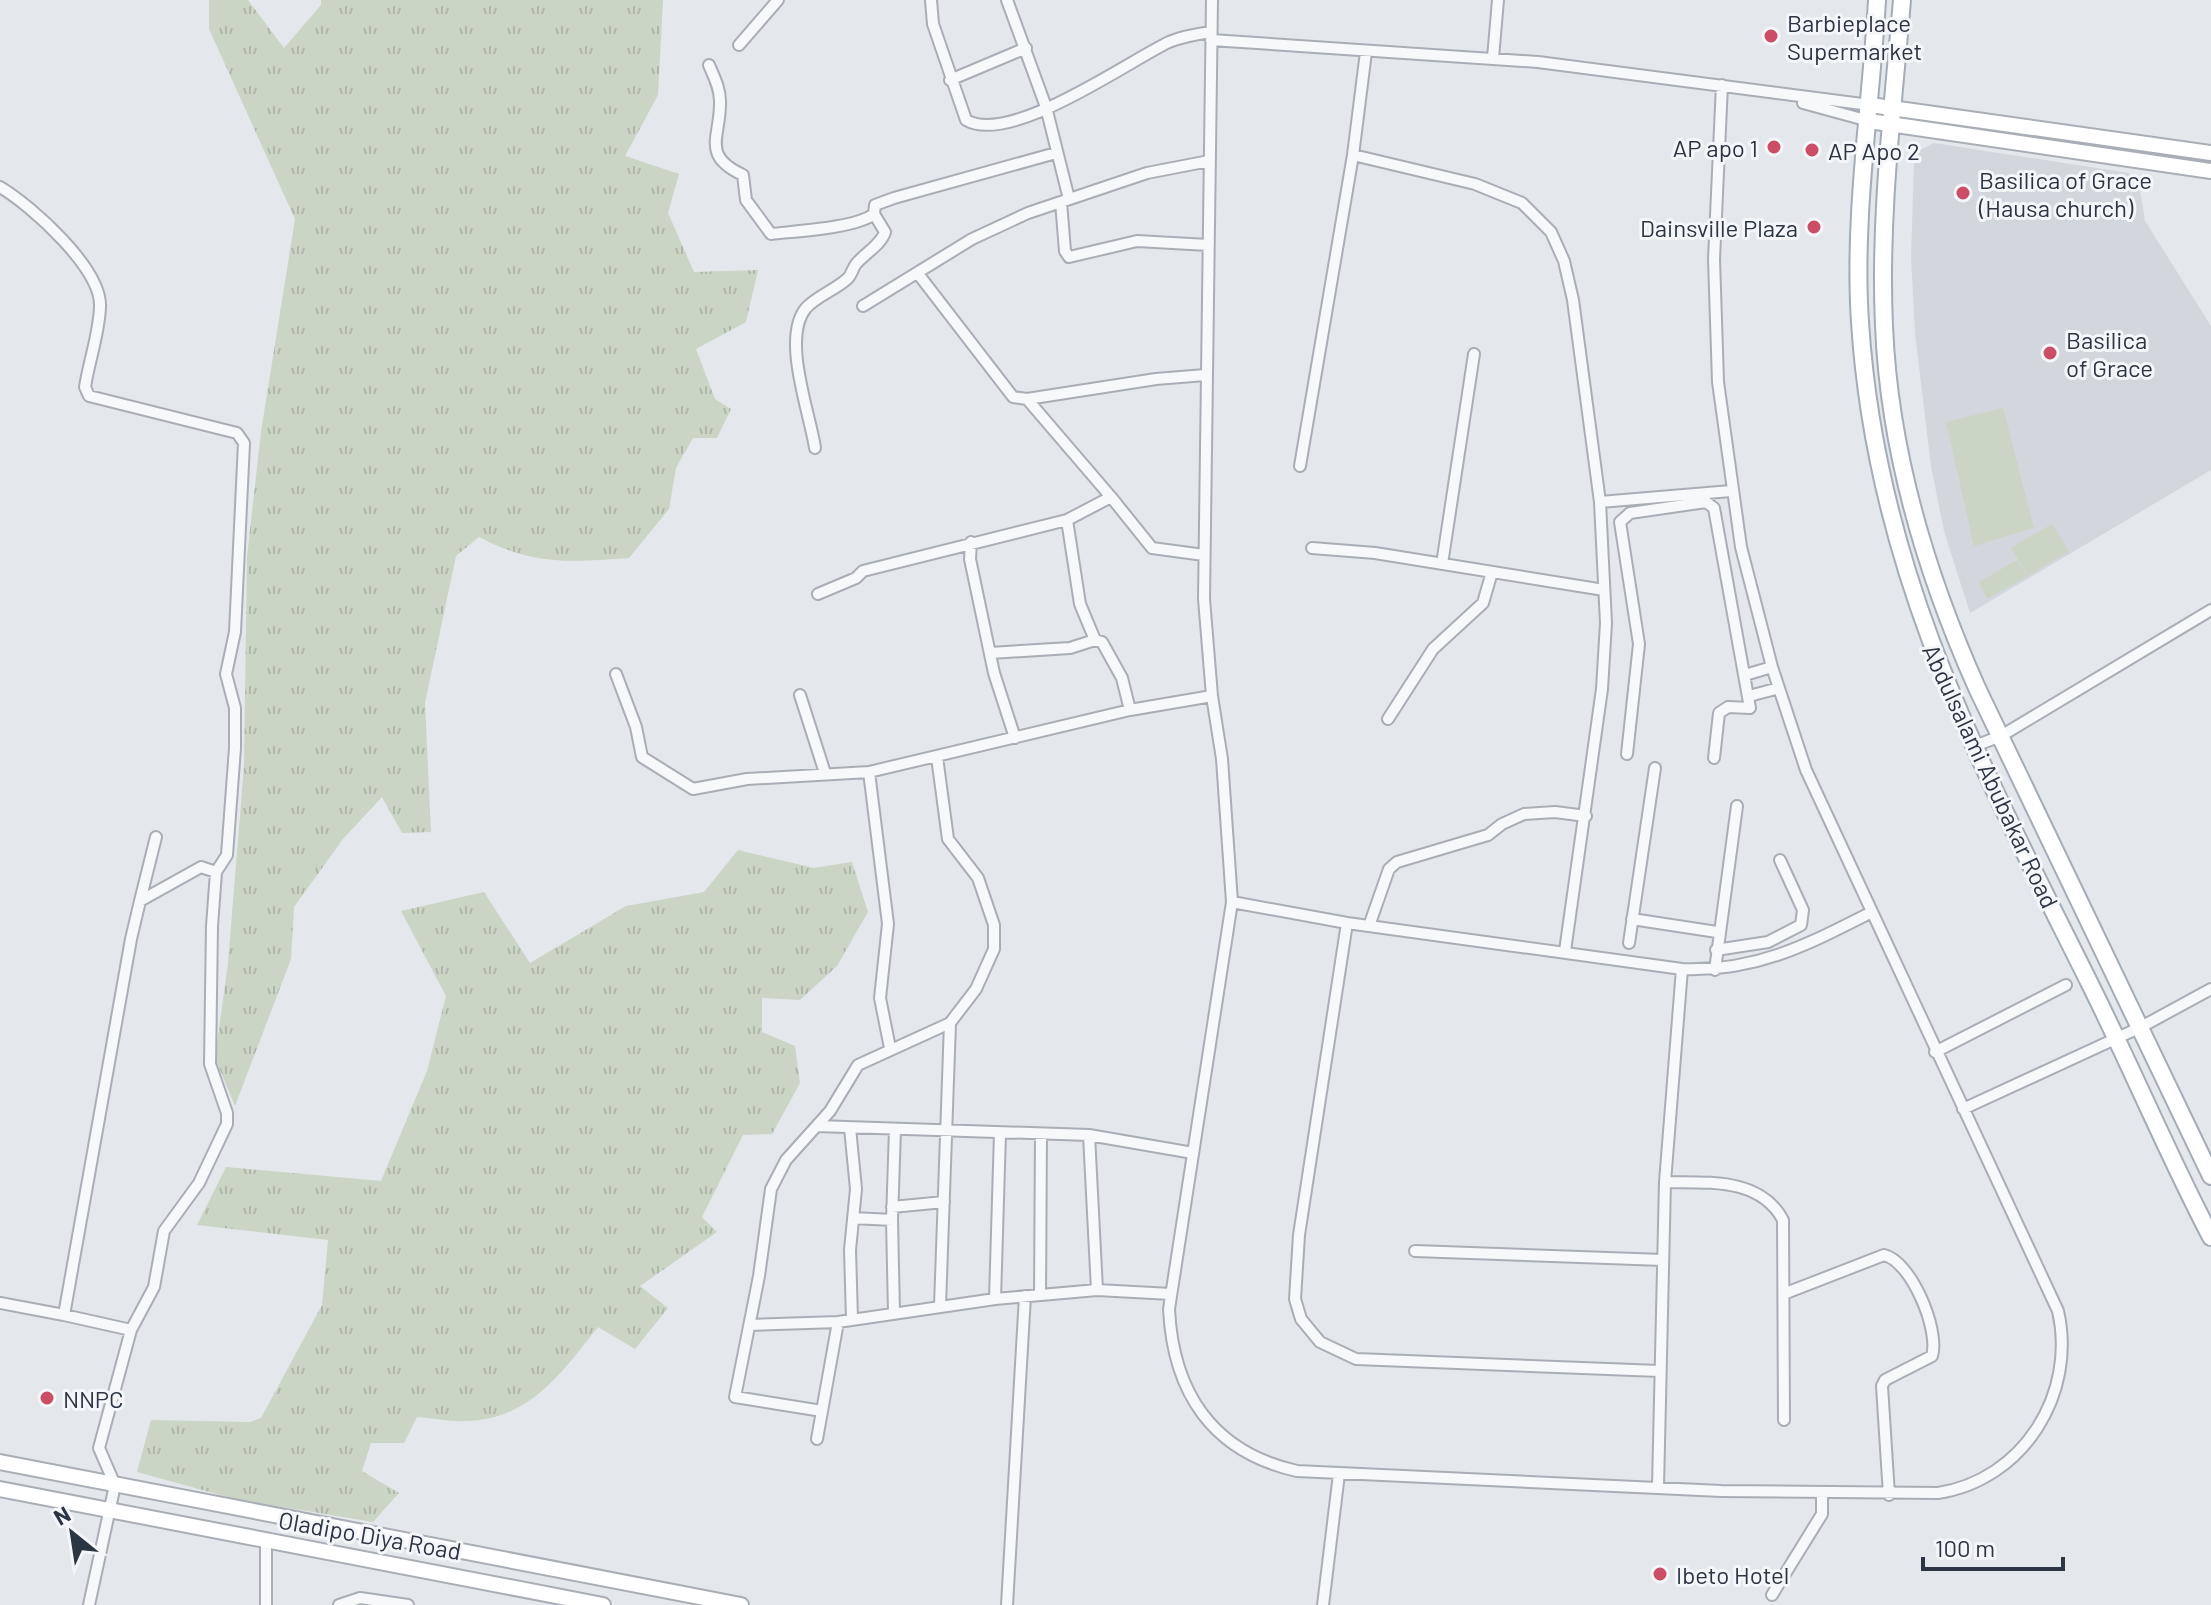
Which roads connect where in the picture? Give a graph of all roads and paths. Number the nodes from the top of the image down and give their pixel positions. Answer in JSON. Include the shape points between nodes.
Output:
{"nodes":[{"id":1,"x":778,"y":0,"type":"edge"},
{"id":2,"x":931,"y":0,"type":"edge"},
{"id":3,"x":1007,"y":0,"type":"edge"},
{"id":4,"x":1212,"y":0,"type":"edge"},
{"id":5,"x":1498,"y":0,"type":"edge"},
{"id":6,"x":1877,"y":0,"type":"edge"},
{"id":7,"x":1902,"y":0,"type":"edge"},
{"id":8,"x":1211,"y":36,"type":"junction"},
{"id":9,"x":739,"y":45,"type":"dead end"},
{"id":10,"x":1026,"y":48,"type":"junction"},
{"id":11,"x":1366,"y":52,"type":"junction"},
{"id":12,"x":1493,"y":58,"type":"junction"},
{"id":13,"x":709,"y":65,"type":"dead end"},
{"id":14,"x":950,"y":80,"type":"junction"},
{"id":15,"x":1722,"y":85,"type":"junction"},
{"id":16,"x":1046,"y":107,"type":"junction"},
{"id":17,"x":1869,"y":113,"type":"junction"},
{"id":18,"x":1892,"y":115,"type":"junction"},
{"id":19,"x":1056,"y":153,"type":"junction"},
{"id":20,"x":2211,"y":153,"type":"edge"},
{"id":21,"x":1353,"y":155,"type":"junction"},
{"id":22,"x":1209,"y":161,"type":"junction"},
{"id":23,"x":2211,"y":171,"type":"edge"},
{"id":24,"x":0,"y":187,"type":"edge"},
{"id":25,"x":1065,"y":200,"type":"junction"},
{"id":26,"x":874,"y":214,"type":"junction"},
{"id":27,"x":1208,"y":245,"type":"junction"},
{"id":28,"x":919,"y":275,"type":"junction"},
{"id":29,"x":863,"y":306,"type":"dead end"},
{"id":30,"x":1474,"y":354,"type":"dead end"},
{"id":31,"x":1205,"y":375,"type":"junction"},
{"id":32,"x":1027,"y":399,"type":"junction"},
{"id":33,"x":815,"y":448,"type":"dead end"},
{"id":34,"x":1300,"y":466,"type":"dead end"},
{"id":35,"x":1731,"y":491,"type":"junction"},
{"id":36,"x":1111,"y":497,"type":"junction"},
{"id":37,"x":1600,"y":502,"type":"junction"},
{"id":38,"x":1067,"y":520,"type":"junction"},
{"id":39,"x":971,"y":542,"type":"junction"},
{"id":40,"x":1312,"y":548,"type":"dead end"},
{"id":41,"x":1204,"y":555,"type":"junction"},
{"id":42,"x":1442,"y":564,"type":"junction"},
{"id":43,"x":1492,"y":572,"type":"junction"},
{"id":44,"x":1604,"y":590,"type":"junction"},
{"id":45,"x":818,"y":594,"type":"dead end"},
{"id":46,"x":2211,"y":610,"type":"edge"},
{"id":47,"x":1095,"y":640,"type":"junction"},
{"id":48,"x":990,"y":653,"type":"junction"},
{"id":49,"x":1772,"y":667,"type":"junction"},
{"id":50,"x":616,"y":674,"type":"dead end"},
{"id":51,"x":1745,"y":675,"type":"junction"},
{"id":52,"x":1779,"y":688,"type":"junction"},
{"id":53,"x":800,"y":695,"type":"dead end"},
{"id":54,"x":1212,"y":696,"type":"junction"},
{"id":55,"x":1749,"y":696,"type":"junction"},
{"id":56,"x":1130,"y":710,"type":"junction"},
{"id":57,"x":1388,"y":719,"type":"dead end"},
{"id":58,"x":2001,"y":736,"type":"junction"},
{"id":59,"x":1015,"y":738,"type":"junction"},
{"id":60,"x":1972,"y":747,"type":"junction"},
{"id":61,"x":1627,"y":754,"type":"dead end"},
{"id":62,"x":937,"y":757,"type":"junction"},
{"id":63,"x":1714,"y":758,"type":"dead end"},
{"id":64,"x":1655,"y":768,"type":"dead end"},
{"id":65,"x":869,"y":772,"type":"junction"},
{"id":66,"x":825,"y":773,"type":"junction"},
{"id":67,"x":1737,"y":806,"type":"dead end"},
{"id":68,"x":1586,"y":816,"type":"junction"},
{"id":69,"x":156,"y":837,"type":"dead end"},
{"id":70,"x":1780,"y":860,"type":"dead end"},
{"id":71,"x":216,"y":872,"type":"junction"},
{"id":72,"x":140,"y":901,"type":"junction"},
{"id":73,"x":1232,"y":902,"type":"junction"},
{"id":74,"x":1872,"y":912,"type":"junction"},
{"id":75,"x":1632,"y":919,"type":"junction"},
{"id":76,"x":1347,"y":923,"type":"junction"},
{"id":77,"x":1369,"y":926,"type":"junction"},
{"id":78,"x":1717,"y":932,"type":"junction"},
{"id":79,"x":1629,"y":943,"type":"dead end"},
{"id":80,"x":1716,"y":950,"type":"junction"},
{"id":81,"x":1565,"y":951,"type":"junction"},
{"id":82,"x":1682,"y":969,"type":"junction"},
{"id":83,"x":1715,"y":970,"type":"junction"},
{"id":84,"x":2066,"y":985,"type":"dead end"},
{"id":85,"x":2211,"y":989,"type":"edge"},
{"id":86,"x":950,"y":1023,"type":"junction"},
{"id":87,"x":2141,"y":1027,"type":"junction"},
{"id":88,"x":2117,"y":1038,"type":"junction"},
{"id":89,"x":890,"y":1048,"type":"junction"},
{"id":90,"x":1935,"y":1052,"type":"junction"},
{"id":91,"x":1963,"y":1109,"type":"junction"},
{"id":92,"x":817,"y":1126,"type":"junction"},
{"id":93,"x":850,"y":1128,"type":"junction"},
{"id":94,"x":895,"y":1129,"type":"junction"},
{"id":95,"x":946,"y":1130,"type":"junction"},
{"id":96,"x":1000,"y":1133,"type":"junction"},
{"id":97,"x":1041,"y":1135,"type":"junction"},
{"id":98,"x":1089,"y":1135,"type":"junction"},
{"id":99,"x":1193,"y":1153,"type":"junction"},
{"id":100,"x":2211,"y":1176,"type":"edge"},
{"id":101,"x":1665,"y":1182,"type":"junction"},
{"id":102,"x":944,"y":1202,"type":"junction"},
{"id":103,"x":892,"y":1207,"type":"junction"},
{"id":104,"x":853,"y":1218,"type":"junction"},
{"id":105,"x":892,"y":1220,"type":"junction"},
{"id":106,"x":2211,"y":1237,"type":"edge"},
{"id":107,"x":1415,"y":1251,"type":"dead end"},
{"id":108,"x":1663,"y":1260,"type":"junction"},
{"id":109,"x":1097,"y":1290,"type":"junction"},
{"id":110,"x":1786,"y":1293,"type":"junction"},
{"id":111,"x":1171,"y":1294,"type":"junction"},
{"id":112,"x":1040,"y":1295,"type":"junction"},
{"id":113,"x":1025,"y":1296,"type":"junction"},
{"id":114,"x":995,"y":1299,"type":"junction"},
{"id":115,"x":0,"y":1303,"type":"edge"},
{"id":116,"x":940,"y":1306,"type":"junction"},
{"id":117,"x":894,"y":1313,"type":"junction"},
{"id":118,"x":64,"y":1315,"type":"junction"},
{"id":119,"x":852,"y":1319,"type":"junction"},
{"id":120,"x":838,"y":1322,"type":"junction"},
{"id":121,"x":750,"y":1325,"type":"junction"},
{"id":122,"x":131,"y":1330,"type":"junction"},
{"id":123,"x":1659,"y":1371,"type":"junction"},
{"id":124,"x":822,"y":1411,"type":"junction"},
{"id":125,"x":1784,"y":1420,"type":"dead end"},
{"id":126,"x":817,"y":1439,"type":"dead end"},
{"id":127,"x":0,"y":1462,"type":"edge"},
{"id":128,"x":1339,"y":1474,"type":"junction"},
{"id":129,"x":115,"y":1485,"type":"junction"},
{"id":130,"x":1658,"y":1487,"type":"junction"},
{"id":131,"x":0,"y":1489,"type":"edge"},
{"id":132,"x":1822,"y":1493,"type":"junction"},
{"id":133,"x":1889,"y":1495,"type":"junction"},
{"id":134,"x":109,"y":1513,"type":"junction"},
{"id":135,"x":266,"y":1542,"type":"junction"},
{"id":136,"x":1772,"y":1595,"type":"dead end"},
{"id":137,"x":89,"y":1605,"type":"edge"},
{"id":138,"x":266,"y":1605,"type":"edge"},
{"id":139,"x":339,"y":1605,"type":"edge"},
{"id":140,"x":408,"y":1605,"type":"edge"},
{"id":141,"x":603,"y":1605,"type":"edge"},
{"id":142,"x":741,"y":1605,"type":"edge"},
{"id":143,"x":1007,"y":1605,"type":"edge"},
{"id":144,"x":1323,"y":1605,"type":"edge"}],
"edges":[{"from":1,"to":9,"type":"street"},
{"from":2,"to":14,"type":"street"},
{"from":3,"to":10,"type":"street"},
{"from":4,"to":8,"type":"street"},
{"from":5,"to":12,"type":"street"},
{"from":6,"to":17,"type":"main road","name":"Abdulsalami Abubakar Road"},
{"from":7,"to":18,"type":"main road","name":"Abdulsalami Abubakar Road"},
{"from":8,"to":11,"type":"street"},
{"from":8,"to":16,"type":"street","via":[[1169,42],[1125,70]]},
{"from":8,"to":22,"type":"street"},
{"from":10,"to":14,"type":"street"},
{"from":10,"to":16,"type":"street"},
{"from":11,"to":12,"type":"street"},
{"from":11,"to":21,"type":"street"},
{"from":12,"to":15,"type":"street"},
{"from":13,"to":26,"type":"street","via":[[720,91],[715,129],[720,158],[729,171],[743,175],[744,196],[769,233],[848,226]]},
{"from":14,"to":16,"type":"street","via":[[966,120],[975,125],[1002,123]]},
{"from":15,"to":17,"type":"street"},
{"from":15,"to":35,"type":"street","via":[[1714,259],[1718,382]]},
{"from":16,"to":19,"type":"street"},
{"from":17,"to":18,"type":"main road"},
{"from":17,"to":60,"type":"main road","name":"Abdulsalami Abubakar Road","via":[[1860,200],[1859,319],[1872,428],[1904,571]]},
{"from":18,"to":20,"type":"main road"},
{"from":18,"to":23,"type":"main road"},
{"from":18,"to":58,"type":"main road","name":"Abdulsalami Abubakar Road","via":[[1883,231],[1891,396],[1933,577],[1950,628]]},
{"from":19,"to":25,"type":"street"},
{"from":19,"to":26,"type":"street","via":[[894,198],[875,205]]},
{"from":21,"to":34,"type":"street"},
{"from":21,"to":37,"type":"street","via":[[1475,184],[1522,203],[1551,232],[1573,300]]},
{"from":22,"to":25,"type":"street","via":[[1168,167]]},
{"from":22,"to":27,"type":"street"},
{"from":24,"to":71,"type":"street","via":[[32,208],[98,285],[100,309],[85,387],[89,396],[242,436],[235,632],[226,674],[235,708],[235,748],[227,855]]},
{"from":25,"to":27,"type":"street","via":[[1069,257],[1137,241]]},
{"from":25,"to":28,"type":"street","via":[[972,239]]},
{"from":26,"to":33,"type":"street","via":[[883,238],[848,279],[810,304],[801,317],[800,379]]},
{"from":27,"to":31,"type":"street"},
{"from":28,"to":29,"type":"street"},
{"from":28,"to":32,"type":"street","via":[[1011,395]]},
{"from":30,"to":42,"type":"street"},
{"from":31,"to":32,"type":"street"},
{"from":31,"to":41,"type":"street"},
{"from":32,"to":36,"type":"street"},
{"from":35,"to":37,"type":"street"},
{"from":35,"to":49,"type":"street"},
{"from":36,"to":38,"type":"street"},
{"from":36,"to":41,"type":"street","via":[[1152,548]]},
{"from":37,"to":44,"type":"street"},
{"from":38,"to":39,"type":"street"},
{"from":38,"to":47,"type":"street","via":[[1080,604]]},
{"from":39,"to":45,"type":"street","via":[[863,571]]},
{"from":39,"to":48,"type":"street"},
{"from":40,"to":42,"type":"street"},
{"from":41,"to":54,"type":"street"},
{"from":42,"to":43,"type":"street"},
{"from":43,"to":44,"type":"street"},
{"from":43,"to":57,"type":"street","via":[[1483,603],[1433,649]]},
{"from":44,"to":68,"type":"street","via":[[1602,689]]},
{"from":46,"to":58,"type":"street"},
{"from":47,"to":48,"type":"street","via":[[1070,648]]},
{"from":47,"to":56,"type":"street","via":[[1102,642],[1118,667]]},
{"from":48,"to":59,"type":"street"},
{"from":49,"to":51,"type":"street"},
{"from":49,"to":52,"type":"street"},
{"from":50,"to":66,"type":"street","via":[[642,757],[688,789]]},
{"from":51,"to":55,"type":"street"},
{"from":51,"to":61,"type":"street","via":[[1711,504],[1623,517],[1639,644]]},
{"from":52,"to":55,"type":"street"},
{"from":52,"to":74,"type":"street","via":[[1801,758]]},
{"from":53,"to":66,"type":"street"},
{"from":54,"to":56,"type":"street"},
{"from":54,"to":73,"type":"street"},
{"from":55,"to":63,"type":"street","via":[[1750,708],[1728,707],[1719,713]]},
{"from":56,"to":59,"type":"street"},
{"from":58,"to":60,"type":"street"},
{"from":58,"to":87,"type":"main road","name":"Abdulsalami Abubakar Road"},
{"from":59,"to":62,"type":"street"},
{"from":60,"to":88,"type":"main road","name":"Abdulsalami Abubakar Road"},
{"from":62,"to":65,"type":"street"},
{"from":62,"to":86,"type":"street","via":[[948,839],[978,878],[994,935],[994,949],[976,989]]},
{"from":64,"to":75,"type":"street"},
{"from":65,"to":66,"type":"street"},
{"from":65,"to":89,"type":"street","via":[[888,924],[880,998]]},
{"from":67,"to":78,"type":"street"},
{"from":68,"to":77,"type":"street","via":[[1524,814],[1470,842],[1397,862],[1389,869]]},
{"from":68,"to":81,"type":"street"},
{"from":69,"to":72,"type":"street"},
{"from":70,"to":80,"type":"street","via":[[1803,910],[1801,925],[1768,942]]},
{"from":71,"to":72,"type":"street","via":[[201,867]]},
{"from":71,"to":122,"type":"street","via":[[210,1064],[227,1113],[226,1129],[199,1183],[164,1231],[154,1287]]},
{"from":72,"to":118,"type":"street"},
{"from":73,"to":76,"type":"street"},
{"from":73,"to":99,"type":"street"},
{"from":74,"to":83,"type":"street","via":[[1795,951]]},
{"from":74,"to":90,"type":"street"},
{"from":75,"to":78,"type":"street"},
{"from":75,"to":79,"type":"street"},
{"from":76,"to":77,"type":"street"},
{"from":76,"to":123,"type":"street","via":[[1299,1235],[1295,1299],[1304,1323],[1320,1342],[1356,1359]]},
{"from":77,"to":81,"type":"street"},
{"from":78,"to":80,"type":"street"},
{"from":80,"to":83,"type":"street"},
{"from":81,"to":82,"type":"street"},
{"from":82,"to":83,"type":"street"},
{"from":82,"to":101,"type":"street"},
{"from":84,"to":90,"type":"street"},
{"from":85,"to":87,"type":"street"},
{"from":86,"to":89,"type":"street"},
{"from":86,"to":95,"type":"street"},
{"from":87,"to":88,"type":"street"},
{"from":87,"to":100,"type":"main road","name":"Abdulsalami Abubakar Road"},
{"from":88,"to":91,"type":"street"},
{"from":88,"to":106,"type":"main road","name":"Abdulsalami Abubakar Road"},
{"from":89,"to":92,"type":"street","via":[[858,1065]]},
{"from":90,"to":91,"type":"street"},
{"from":91,"to":133,"type":"street","via":[[2058,1311],[2058,1384],[2029,1443],[1982,1480],[1951,1491]]},
{"from":92,"to":93,"type":"street"},
{"from":92,"to":121,"type":"street","via":[[796,1146],[771,1189]]},
{"from":93,"to":94,"type":"street"},
{"from":93,"to":104,"type":"street"},
{"from":94,"to":95,"type":"street"},
{"from":94,"to":103,"type":"street"},
{"from":95,"to":96,"type":"street"},
{"from":95,"to":102,"type":"street"},
{"from":96,"to":97,"type":"street"},
{"from":96,"to":114,"type":"street"},
{"from":97,"to":98,"type":"street"},
{"from":97,"to":112,"type":"street"},
{"from":98,"to":99,"type":"street"},
{"from":98,"to":109,"type":"street"},
{"from":99,"to":111,"type":"street"},
{"from":101,"to":108,"type":"street"},
{"from":101,"to":110,"type":"street","via":[[1726,1183],[1748,1188],[1774,1204],[1785,1232]]},
{"from":102,"to":103,"type":"street"},
{"from":102,"to":116,"type":"street"},
{"from":103,"to":105,"type":"street"},
{"from":104,"to":105,"type":"street"},
{"from":104,"to":119,"type":"street"},
{"from":105,"to":117,"type":"street"},
{"from":107,"to":108,"type":"street"},
{"from":108,"to":123,"type":"street"},
{"from":109,"to":111,"type":"street"},
{"from":109,"to":112,"type":"street"},
{"from":110,"to":125,"type":"street"},
{"from":110,"to":133,"type":"street","via":[[1884,1255],[1901,1265],[1921,1300],[1934,1336],[1932,1356],[1882,1386]]},
{"from":111,"to":128,"type":"street","via":[[1174,1359],[1204,1417],[1239,1448],[1275,1466]]},
{"from":112,"to":113,"type":"street"},
{"from":113,"to":114,"type":"street"},
{"from":113,"to":143,"type":"street"},
{"from":114,"to":116,"type":"street"},
{"from":115,"to":118,"type":"street"},
{"from":116,"to":117,"type":"street"},
{"from":117,"to":119,"type":"street"},
{"from":118,"to":122,"type":"street"},
{"from":119,"to":120,"type":"street"},
{"from":120,"to":121,"type":"street"},
{"from":120,"to":124,"type":"street"},
{"from":121,"to":124,"type":"street","via":[[735,1397]]},
{"from":122,"to":129,"type":"street","via":[[99,1448]]},
{"from":123,"to":130,"type":"street"},
{"from":124,"to":126,"type":"street"},
{"from":127,"to":129,"type":"main road","name":"Oladipo Diya Road"},
{"from":128,"to":130,"type":"street"},
{"from":128,"to":144,"type":"street"},
{"from":129,"to":134,"type":"street"},
{"from":129,"to":142,"type":"main road","name":"Oladipo Diya Road"},
{"from":130,"to":132,"type":"street"},
{"from":131,"to":134,"type":"main road","name":"Oladipo Diya Road"},
{"from":132,"to":133,"type":"street"},
{"from":132,"to":136,"type":"street","via":[[1822,1514]]},
{"from":134,"to":135,"type":"main road","name":"Oladipo Diya Road"},
{"from":134,"to":137,"type":"street"},
{"from":135,"to":138,"type":"street"},
{"from":135,"to":141,"type":"main road","name":"Oladipo Diya Road"},
{"from":139,"to":140,"type":"street","via":[[360,1598]]}]}
